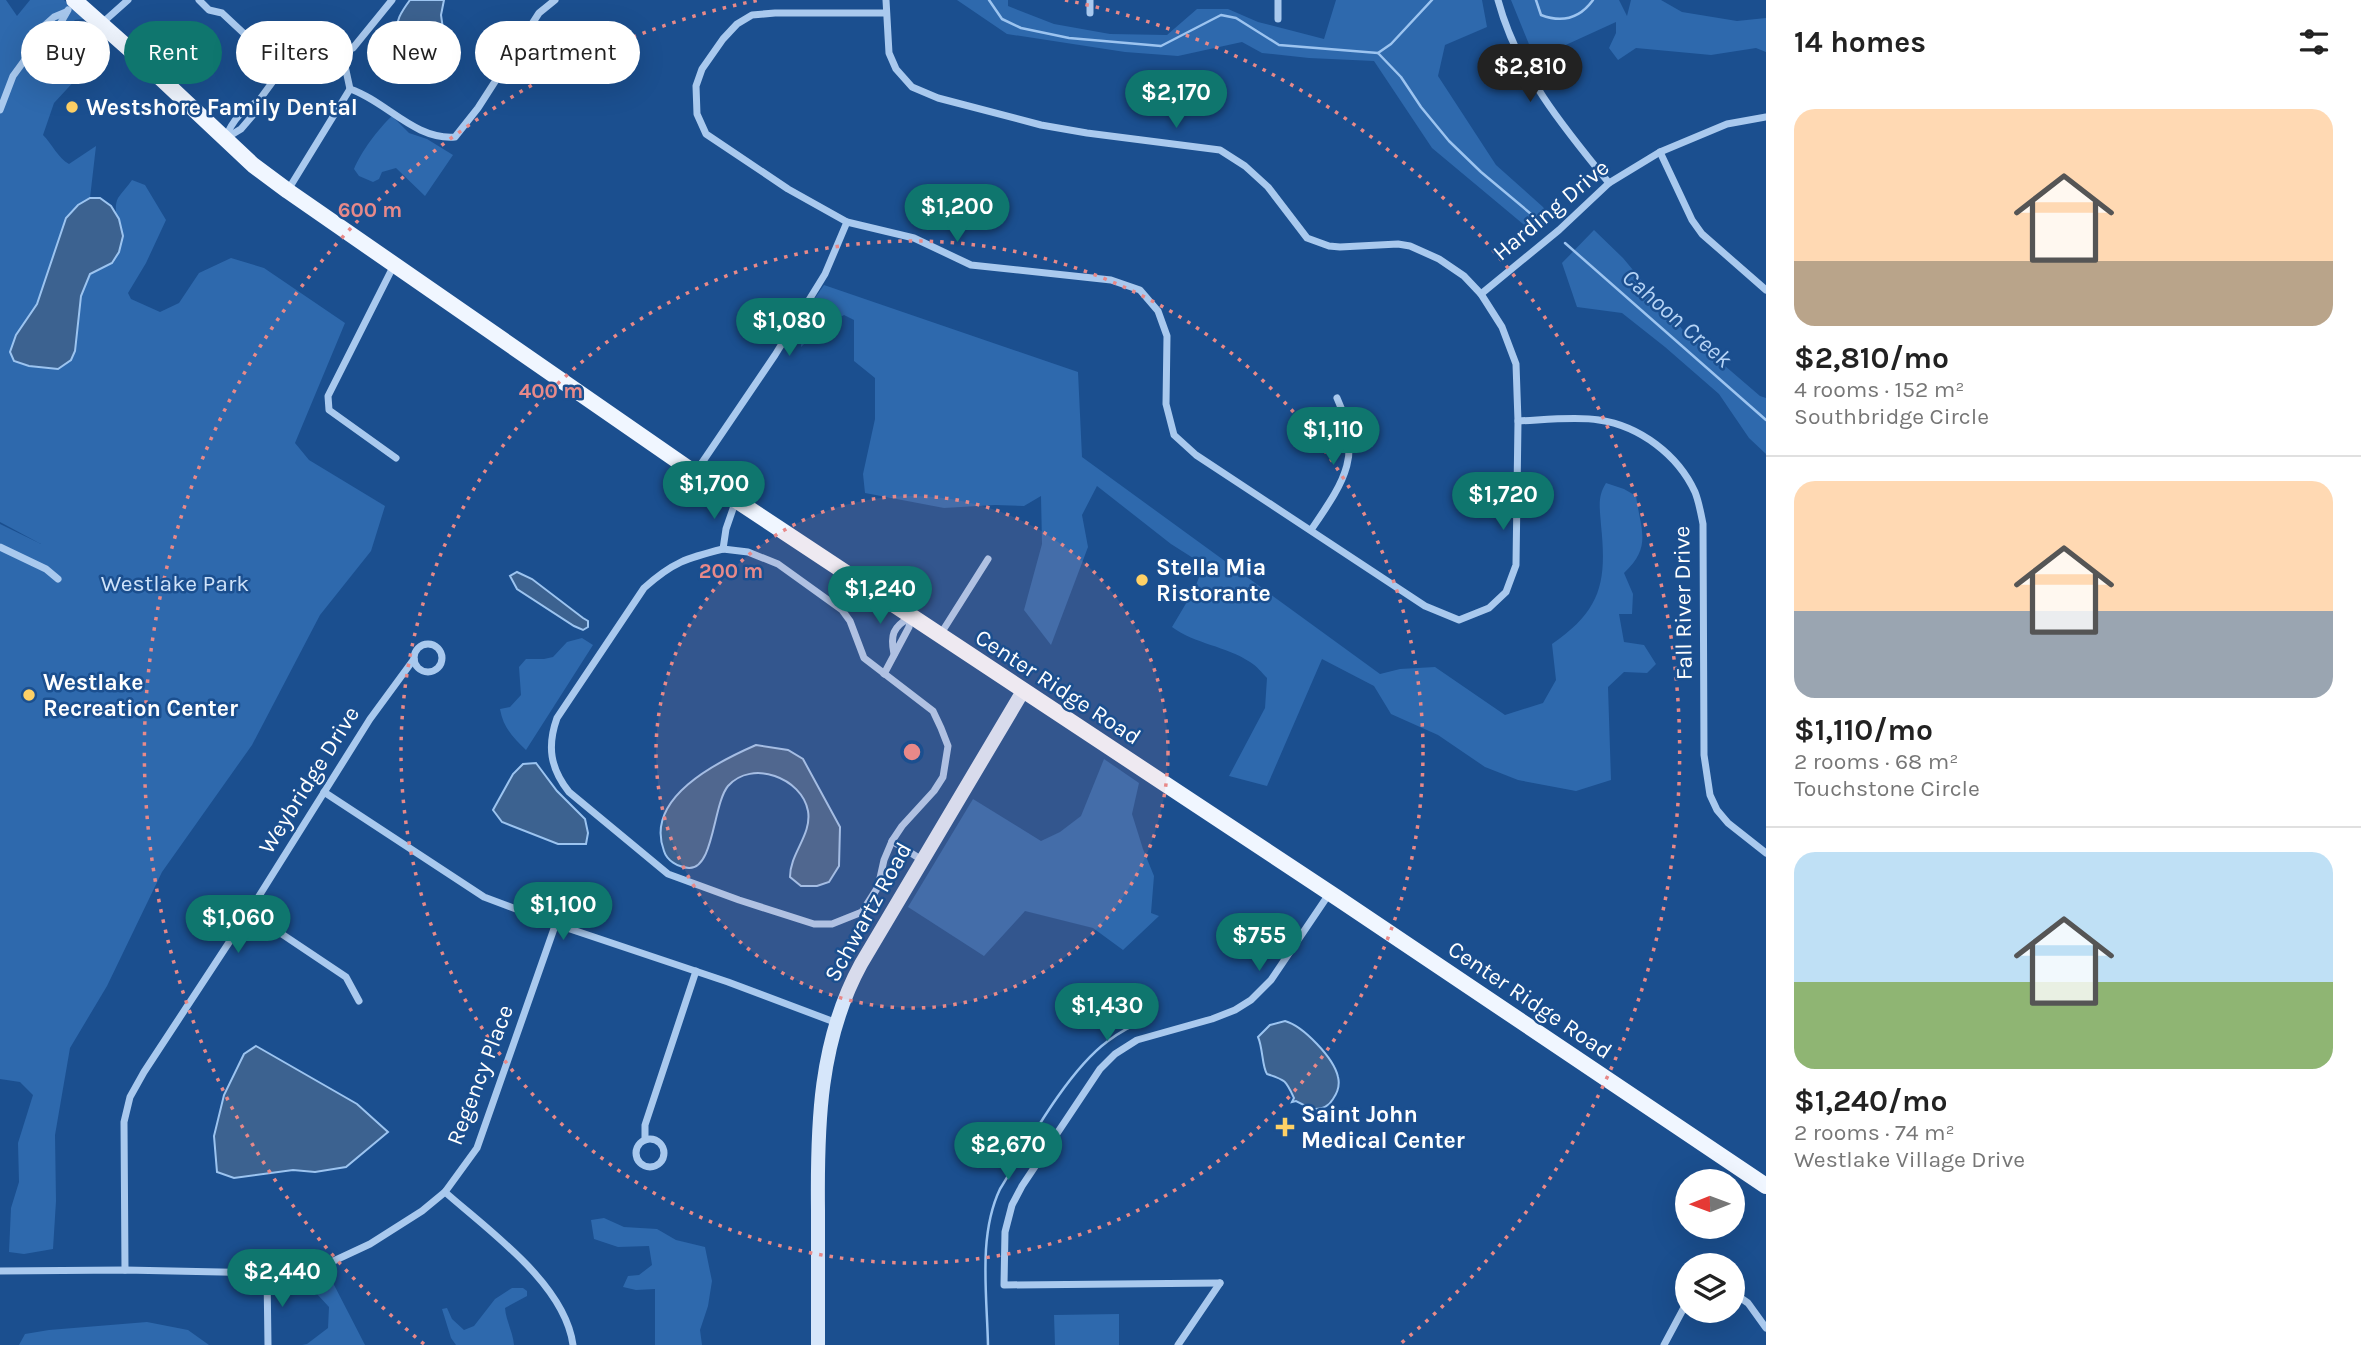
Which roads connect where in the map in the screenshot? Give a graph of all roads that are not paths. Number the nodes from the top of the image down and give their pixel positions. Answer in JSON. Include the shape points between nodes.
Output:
{"nodes":[{"id":1,"x":128,"y":0,"type":"edge"},
{"id":2,"x":199,"y":0,"type":"edge"},
{"id":3,"x":392,"y":0,"type":"edge"},
{"id":4,"x":555,"y":0,"type":"edge"},
{"id":5,"x":886,"y":0,"type":"edge"},
{"id":6,"x":1090,"y":0,"type":"edge"},
{"id":7,"x":1278,"y":0,"type":"edge"},
{"id":8,"x":1498,"y":0,"type":"edge"},
{"id":9,"x":72,"y":5,"type":"edge"},
{"id":10,"x":886,"y":13,"type":"junction"},
{"id":11,"x":1090,"y":13,"type":"dead end"},
{"id":12,"x":1278,"y":19,"type":"dead end"},
{"id":13,"x":96,"y":21,"type":"edge"},
{"id":14,"x":104,"y":21,"type":"edge"},
{"id":15,"x":236,"y":26,"type":"edge"},
{"id":16,"x":110,"y":32,"type":"edge"},
{"id":17,"x":353,"y":48,"type":"edge"},
{"id":18,"x":271,"y":84,"type":"edge"},
{"id":19,"x":349,"y":84,"type":"edge"},
{"id":20,"x":350,"y":89,"type":"junction"},
{"id":21,"x":0,"y":110,"type":"edge"},
{"id":22,"x":1766,"y":117,"type":"edge"},
{"id":23,"x":225,"y":139,"type":"junction"},
{"id":24,"x":1660,"y":152,"type":"junction"},
{"id":25,"x":1609,"y":183,"type":"junction"},
{"id":26,"x":288,"y":191,"type":"junction"},
{"id":27,"x":847,"y":222,"type":"junction"},
{"id":28,"x":395,"y":264,"type":"junction"},
{"id":29,"x":1766,"y":290,"type":"edge"},
{"id":30,"x":1481,"y":294,"type":"junction"},
{"id":31,"x":1337,"y":398,"type":"dead end"},
{"id":32,"x":1518,"y":421,"type":"junction"},
{"id":33,"x":396,"y":458,"type":"dead end"},
{"id":34,"x":695,"y":473,"type":"junction"},
{"id":35,"x":736,"y":500,"type":"junction"},
{"id":36,"x":1311,"y":530,"type":"junction"},
{"id":37,"x":0,"y":547,"type":"edge"},
{"id":38,"x":723,"y":549,"type":"junction"},
{"id":39,"x":988,"y":559,"type":"dead end"},
{"id":40,"x":58,"y":579,"type":"dead end"},
{"id":41,"x":910,"y":617,"type":"junction"},
{"id":42,"x":940,"y":636,"type":"junction"},
{"id":43,"x":414,"y":659,"type":"dead end"},
{"id":44,"x":884,"y":674,"type":"junction"},
{"id":45,"x":1023,"y":691,"type":"junction"},
{"id":46,"x":324,"y":792,"type":"junction"},
{"id":47,"x":892,"y":841,"type":"junction"},
{"id":48,"x":1766,"y":853,"type":"edge"},
{"id":49,"x":922,"y":860,"type":"junction"},
{"id":50,"x":1330,"y":893,"type":"junction"},
{"id":51,"x":249,"y":912,"type":"junction"},
{"id":52,"x":556,"y":923,"type":"junction"},
{"id":53,"x":696,"y":971,"type":"junction"},
{"id":54,"x":359,"y":1001,"type":"dead end"},
{"id":55,"x":836,"y":1023,"type":"junction"},
{"id":56,"x":645,"y":1140,"type":"junction"},
{"id":57,"x":1766,"y":1186,"type":"edge"},
{"id":58,"x":445,"y":1192,"type":"junction"},
{"id":59,"x":125,"y":1270,"type":"junction"},
{"id":60,"x":0,"y":1271,"type":"edge"},
{"id":61,"x":267,"y":1273,"type":"junction"},
{"id":62,"x":1745,"y":1301,"type":"edge"},
{"id":63,"x":1676,"y":1323,"type":"edge"},
{"id":64,"x":1766,"y":1328,"type":"edge"},
{"id":65,"x":268,"y":1345,"type":"edge"},
{"id":66,"x":573,"y":1345,"type":"edge"},
{"id":67,"x":818,"y":1345,"type":"edge"},
{"id":68,"x":1178,"y":1345,"type":"edge"},
{"id":69,"x":1664,"y":1345,"type":"edge"}],
"edges":[{"from":1,"to":14,"type":"street"},
{"from":2,"to":15,"type":"street"},
{"from":3,"to":17,"type":"street"},
{"from":4,"to":20,"type":"street","via":[[539,13],[455,137],[440,138],[417,129]]},
{"from":5,"to":10,"type":"street"},
{"from":6,"to":11,"type":"street"},
{"from":7,"to":12,"type":"street"},
{"from":8,"to":25,"type":"street","via":[[1532,83]]},
{"from":9,"to":13,"type":"main road","name":"Center Ridge Road"},
{"from":9,"to":21,"type":"street","via":[[61,24],[43,35],[13,76]]},
{"from":10,"to":27,"type":"street","via":[[752,15],[723,39],[696,86],[697,114],[706,134]]},
{"from":10,"to":30,"type":"street","via":[[889,53],[912,87],[1041,125],[1220,150],[1268,187],[1307,238],[1340,247],[1410,246],[1464,276]]},
{"from":16,"to":23,"type":"main road","name":"Center Ridge Road"},
{"from":18,"to":23,"type":"street","via":[[232,123]]},
{"from":19,"to":20,"type":"street"},
{"from":20,"to":26,"type":"street"},
{"from":22,"to":24,"type":"street","name":"Harding Drive","via":[[1727,124]]},
{"from":23,"to":26,"type":"main road","name":"Center Ridge Road"},
{"from":24,"to":25,"type":"street","name":"Harding Drive"},
{"from":24,"to":29,"type":"street","via":[[1702,234]]},
{"from":25,"to":30,"type":"street","name":"Harding Drive"},
{"from":26,"to":28,"type":"main road","name":"Center Ridge Road"},
{"from":27,"to":34,"type":"street","via":[[825,274]]},
{"from":27,"to":36,"type":"street","via":[[914,238],[971,265],[1111,280],[1140,290],[1158,311],[1167,336],[1166,404],[1174,435],[1196,455]]},
{"from":28,"to":33,"type":"street","via":[[328,396],[329,410]]},
{"from":28,"to":34,"type":"main road","name":"Center Ridge Road"},
{"from":30,"to":32,"type":"street","via":[[1502,327],[1516,364]]},
{"from":31,"to":36,"type":"street","via":[[1346,418],[1347,470]]},
{"from":32,"to":36,"type":"street","via":[[1516,565],[1506,592],[1489,608],[1459,620],[1425,606]]},
{"from":32,"to":48,"type":"street","name":"Fall River Drive","via":[[1599,419],[1625,427],[1661,448],[1695,493],[1703,524],[1704,755],[1710,795],[1728,823]]},
{"from":34,"to":35,"type":"main road","name":"Center Ridge Road"},
{"from":35,"to":38,"type":"street"},
{"from":35,"to":41,"type":"main road","name":"Center Ridge Road"},
{"from":37,"to":40,"type":"street"},
{"from":38,"to":44,"type":"street","via":[[748,552],[778,564],[842,610],[864,657]]},
{"from":38,"to":47,"type":"street","via":[[682,559],[645,588],[557,718],[551,756],[557,778],[668,874],[814,924],[832,924],[862,912],[878,887]]},
{"from":39,"to":42,"type":"street"},
{"from":41,"to":42,"type":"main road","name":"Center Ridge Road"},
{"from":41,"to":44,"type":"street"},
{"from":42,"to":45,"type":"main road","name":"Center Ridge Road"},
{"from":43,"to":46,"type":"street","name":"Weybridge Drive"},
{"from":44,"to":47,"type":"street","via":[[933,711],[948,746],[943,777]]},
{"from":45,"to":49,"type":"street","name":"Schwartz Road"},
{"from":45,"to":50,"type":"main road","name":"Center Ridge Road"},
{"from":46,"to":51,"type":"street","name":"Weybridge Drive"},
{"from":46,"to":52,"type":"street","via":[[485,897]]},
{"from":47,"to":49,"type":"street"},
{"from":49,"to":55,"type":"street","name":"Schwartz Road","via":[[852,982]]},
{"from":50,"to":57,"type":"main road","name":"Center Ridge Road"},
{"from":50,"to":68,"type":"street","via":[[1277,973],[1251,1000],[1220,1016],[1137,1040],[1110,1059],[1022,1186],[1009,1213],[1004,1285],[1220,1283]]},
{"from":51,"to":54,"type":"street","via":[[345,977]]},
{"from":51,"to":59,"type":"street","name":"Weybridge Drive","via":[[130,1097],[124,1122]]},
{"from":52,"to":53,"type":"street"},
{"from":52,"to":58,"type":"street","name":"Regency Place","via":[[477,1148]]},
{"from":53,"to":55,"type":"street"},
{"from":53,"to":56,"type":"street","via":[[645,1125]]},
{"from":55,"to":67,"type":"street","name":"Schwartz Road","via":[[824,1074],[818,1132]]},
{"from":56,"to":56,"type":"street","via":[[656,1140],[663,1148],[662,1161],[656,1166],[646,1167],[638,1160],[637,1149]]},
{"from":58,"to":61,"type":"street","name":"Regency Place","via":[[370,1244],[329,1264]]},
{"from":58,"to":66,"type":"street","via":[[549,1289],[563,1311]]},
{"from":59,"to":60,"type":"street","name":"Regency Place"},
{"from":59,"to":61,"type":"street","name":"Regency Place"},
{"from":61,"to":65,"type":"street"},
{"from":62,"to":64,"type":"street"},
{"from":63,"to":69,"type":"street"}]}
